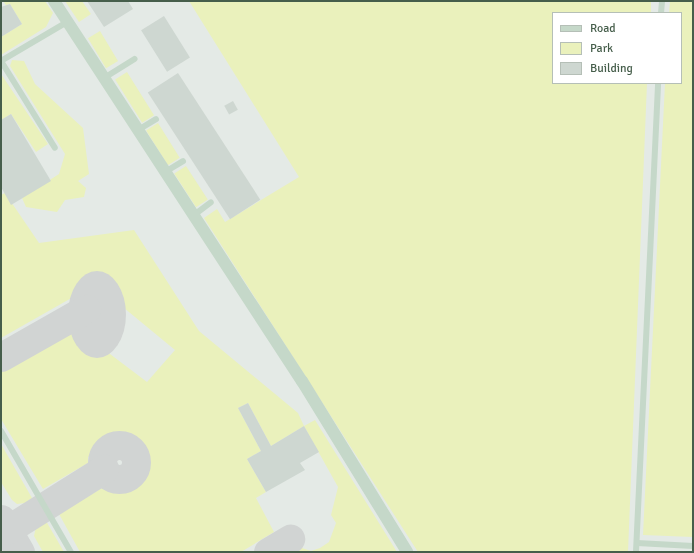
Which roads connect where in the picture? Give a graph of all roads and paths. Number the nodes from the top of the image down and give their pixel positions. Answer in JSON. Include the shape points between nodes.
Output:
{"nodes":[{"id":1,"x":54,"y":1,"type":"edge"},
{"id":2,"x":662,"y":1,"type":"edge"},
{"id":3,"x":661,"y":12,"type":"edge"},
{"id":4,"x":67,"y":22,"type":"junction"},
{"id":5,"x":135,"y":59,"type":"dead end"},
{"id":6,"x":1,"y":61,"type":"edge"},
{"id":7,"x":104,"y":78,"type":"junction"},
{"id":8,"x":658,"y":84,"type":"edge"},
{"id":9,"x":156,"y":119,"type":"dead end"},
{"id":10,"x":138,"y":130,"type":"junction"},
{"id":11,"x":55,"y":148,"type":"dead end"},
{"id":12,"x":183,"y":161,"type":"dead end"},
{"id":13,"x":165,"y":172,"type":"junction"},
{"id":14,"x":211,"y":202,"type":"dead end"},
{"id":15,"x":194,"y":215,"type":"junction"},
{"id":16,"x":1,"y":431,"type":"edge"},
{"id":17,"x":637,"y":543,"type":"junction"},
{"id":18,"x":693,"y":546,"type":"edge"},
{"id":19,"x":71,"y":552,"type":"edge"},
{"id":20,"x":407,"y":552,"type":"edge"},
{"id":21,"x":636,"y":552,"type":"edge"}],
"edges":[{"from":1,"to":4,"type":"street"},
{"from":2,"to":3,"type":"lane"},
{"from":4,"to":6,"type":"lane"},
{"from":4,"to":7,"type":"street"},
{"from":5,"to":7,"type":"lane"},
{"from":6,"to":11,"type":"lane"},
{"from":7,"to":10,"type":"street"},
{"from":8,"to":17,"type":"lane"},
{"from":9,"to":10,"type":"lane"},
{"from":10,"to":13,"type":"street"},
{"from":12,"to":13,"type":"lane"},
{"from":13,"to":15,"type":"street"},
{"from":14,"to":15,"type":"lane"},
{"from":15,"to":20,"type":"street","via":[[302,381]]},
{"from":16,"to":19,"type":"lane"},
{"from":17,"to":18,"type":"lane"},
{"from":17,"to":21,"type":"lane"}]}
